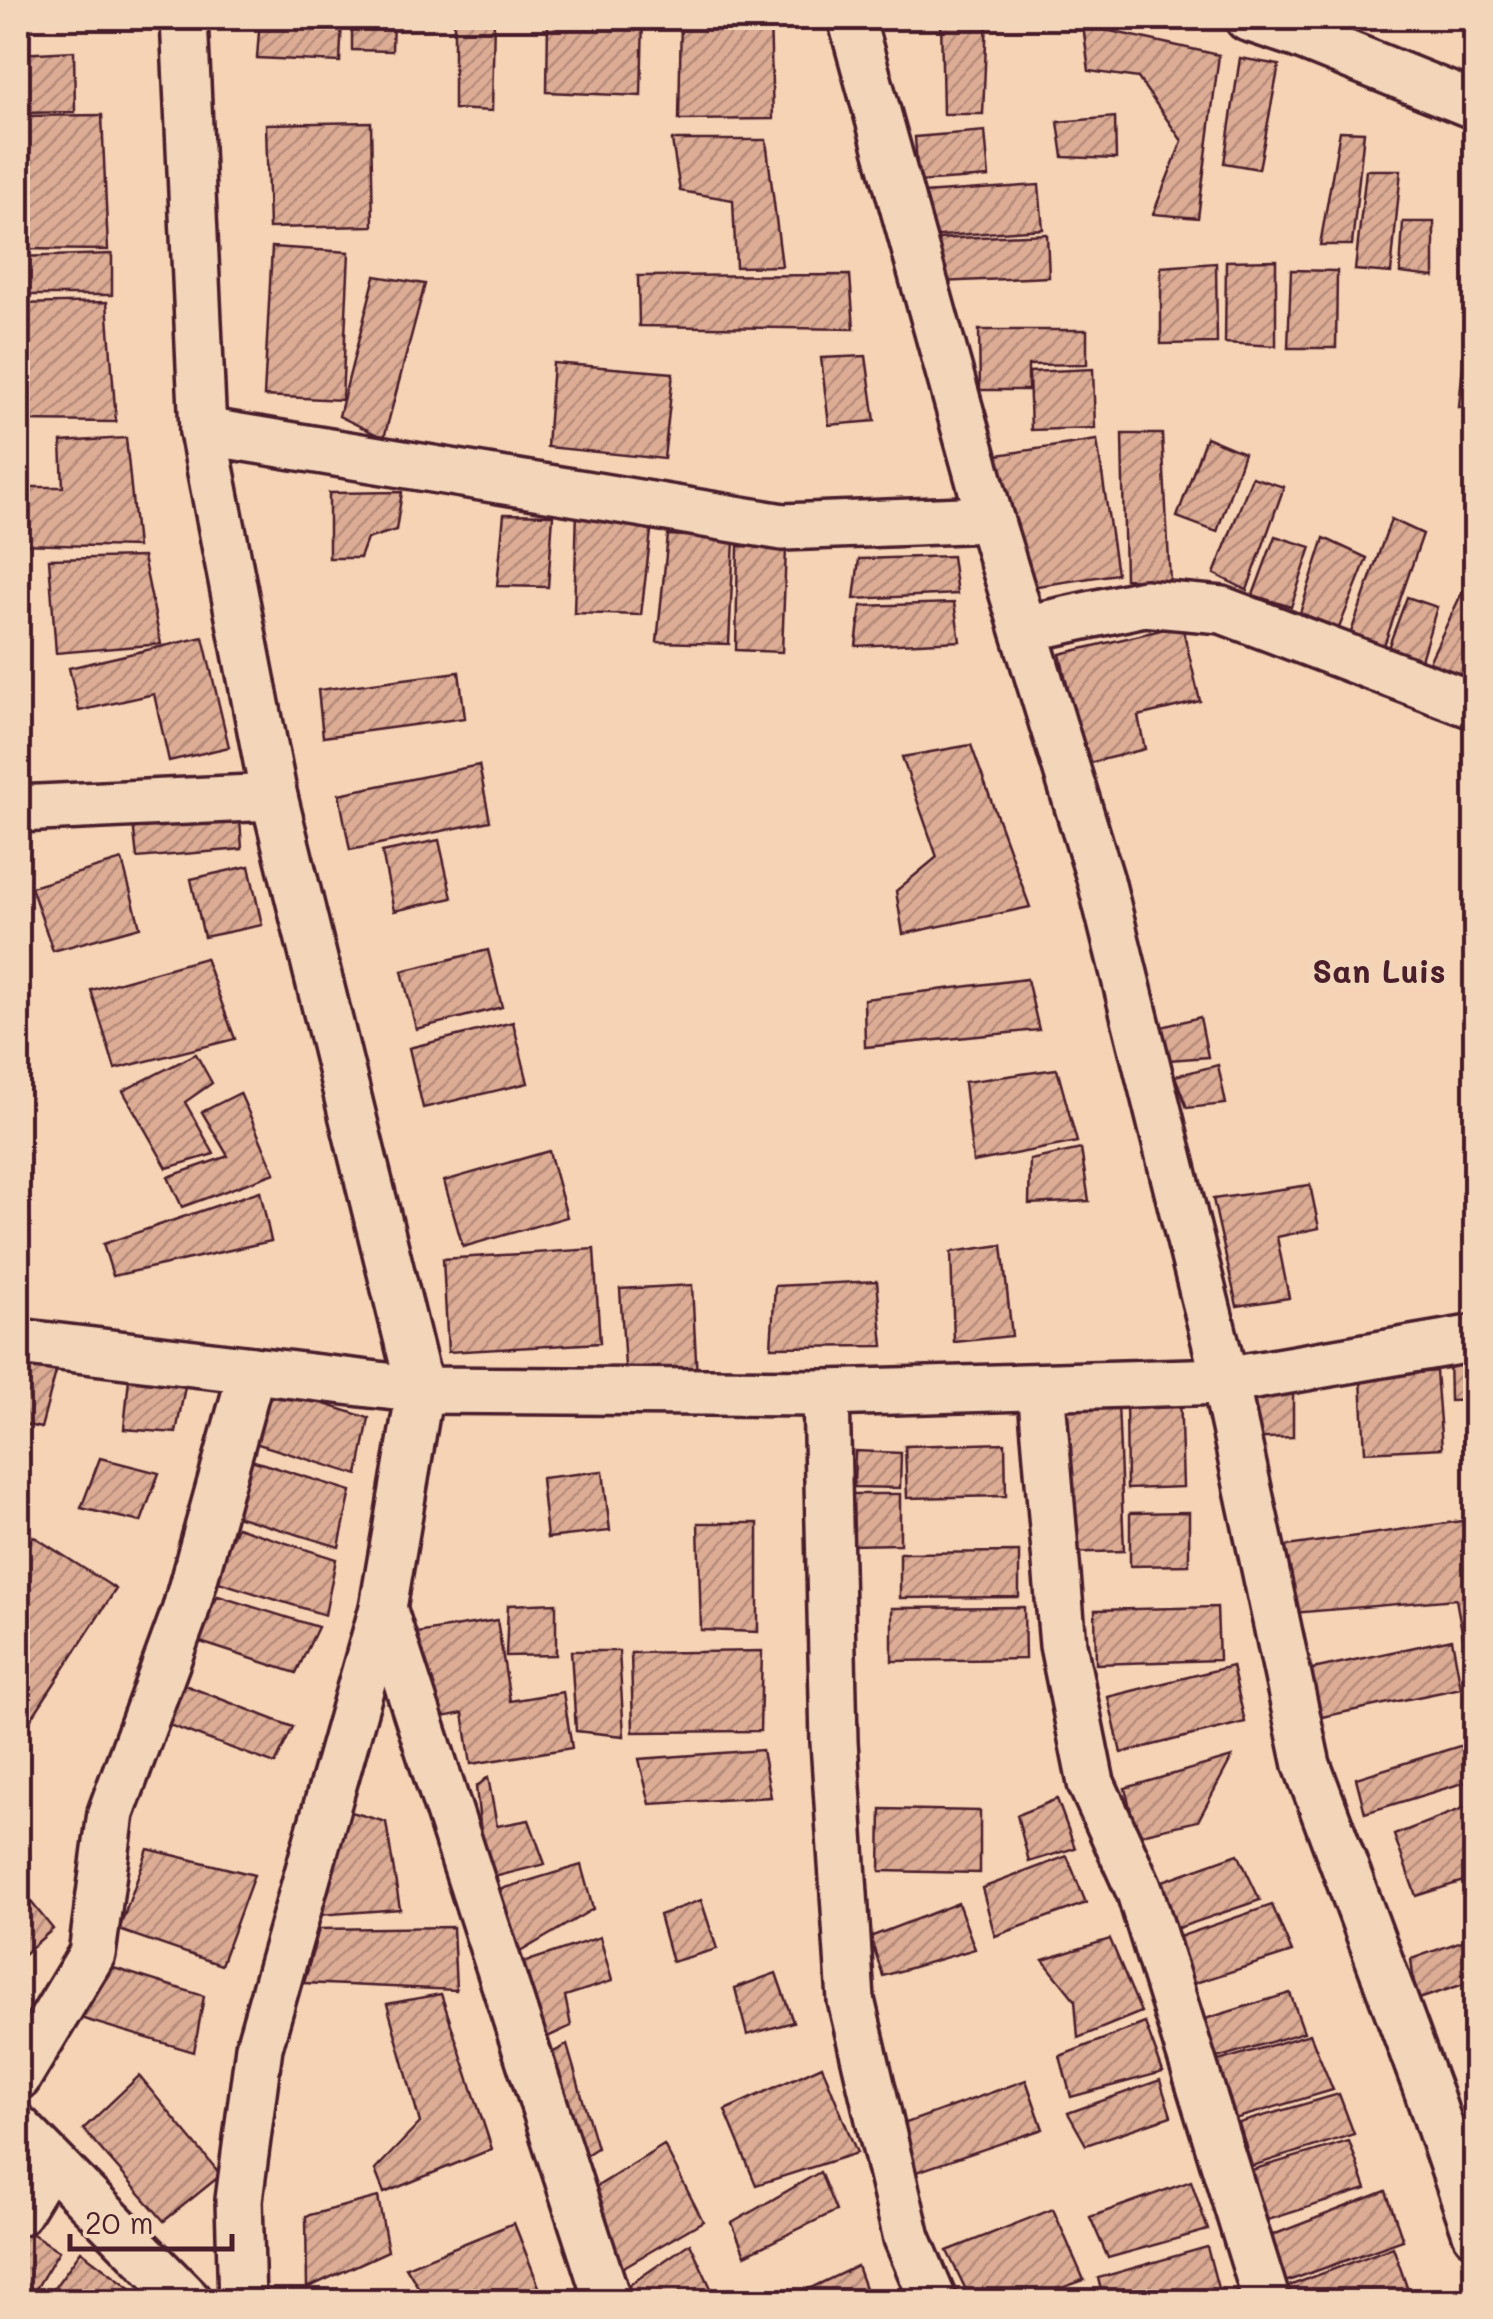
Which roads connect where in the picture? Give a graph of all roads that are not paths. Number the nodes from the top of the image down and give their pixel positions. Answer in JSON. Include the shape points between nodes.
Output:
{"nodes":[{"id":1,"x":184,"y":18,"type":"edge"},
{"id":2,"x":851,"y":18,"type":"edge"},
{"id":3,"x":1248,"y":18,"type":"edge"},
{"id":4,"x":1302,"y":26,"type":"edge"},
{"id":5,"x":1476,"y":106,"type":"edge"},
{"id":6,"x":202,"y":431,"type":"junction"},
{"id":7,"x":990,"y":520,"type":"junction"},
{"id":8,"x":1024,"y":629,"type":"junction"},
{"id":9,"x":1476,"y":706,"type":"edge"},
{"id":10,"x":274,"y":797,"type":"junction"},
{"id":11,"x":18,"y":810,"type":"edge"},
{"id":12,"x":1476,"y":1338,"type":"edge"},
{"id":13,"x":18,"y":1342,"type":"edge"},
{"id":14,"x":252,"y":1370,"type":"junction"},
{"id":15,"x":1226,"y":1382,"type":"junction"},
{"id":16,"x":1041,"y":1387,"type":"junction"},
{"id":17,"x":420,"y":1390,"type":"junction"},
{"id":18,"x":826,"y":1393,"type":"junction"},
{"id":19,"x":383,"y":1608,"type":"junction"},
{"id":20,"x":18,"y":2076,"type":"edge"},
{"id":21,"x":18,"y":2128,"type":"edge"},
{"id":22,"x":50,"y":2161,"type":"junction"},
{"id":23,"x":18,"y":2212,"type":"edge"},
{"id":24,"x":1476,"y":2232,"type":"edge"},
{"id":25,"x":189,"y":2302,"type":"edge"},
{"id":26,"x":242,"y":2302,"type":"edge"},
{"id":27,"x":608,"y":2302,"type":"edge"},
{"id":28,"x":934,"y":2302,"type":"edge"},
{"id":29,"x":1267,"y":2302,"type":"edge"}],
"edges":[{"from":1,"to":6,"type":"street"},
{"from":2,"to":7,"type":"street"},
{"from":3,"to":4,"type":"street"},
{"from":4,"to":5,"type":"street"},
{"from":6,"to":7,"type":"street","via":[[783,527]]},
{"from":6,"to":10,"type":"street"},
{"from":7,"to":8,"type":"street"},
{"from":8,"to":9,"type":"street","via":[[1144,603],[1222,610]]},
{"from":8,"to":15,"type":"street","via":[[1101,881]]},
{"from":10,"to":11,"type":"street"},
{"from":10,"to":17,"type":"street"},
{"from":12,"to":15,"type":"street"},
{"from":13,"to":14,"type":"street"},
{"from":14,"to":17,"type":"street"},
{"from":14,"to":20,"type":"street","via":[[186,1612],[111,1813],[92,1954]]},
{"from":15,"to":16,"type":"street"},
{"from":15,"to":24,"type":"street","via":[[1306,1765]]},
{"from":16,"to":18,"type":"street"},
{"from":16,"to":29,"type":"street","via":[[1062,1645],[1091,1783],[1140,1892]]},
{"from":17,"to":18,"type":"street"},
{"from":17,"to":19,"type":"street"},
{"from":18,"to":28,"type":"street","via":[[834,1742],[851,2000],[907,2238]]},
{"from":19,"to":26,"type":"street","via":[[259,2047],[240,2200]]},
{"from":19,"to":27,"type":"street"},
{"from":21,"to":22,"type":"street"},
{"from":22,"to":23,"type":"street"},
{"from":22,"to":25,"type":"street"}]}
